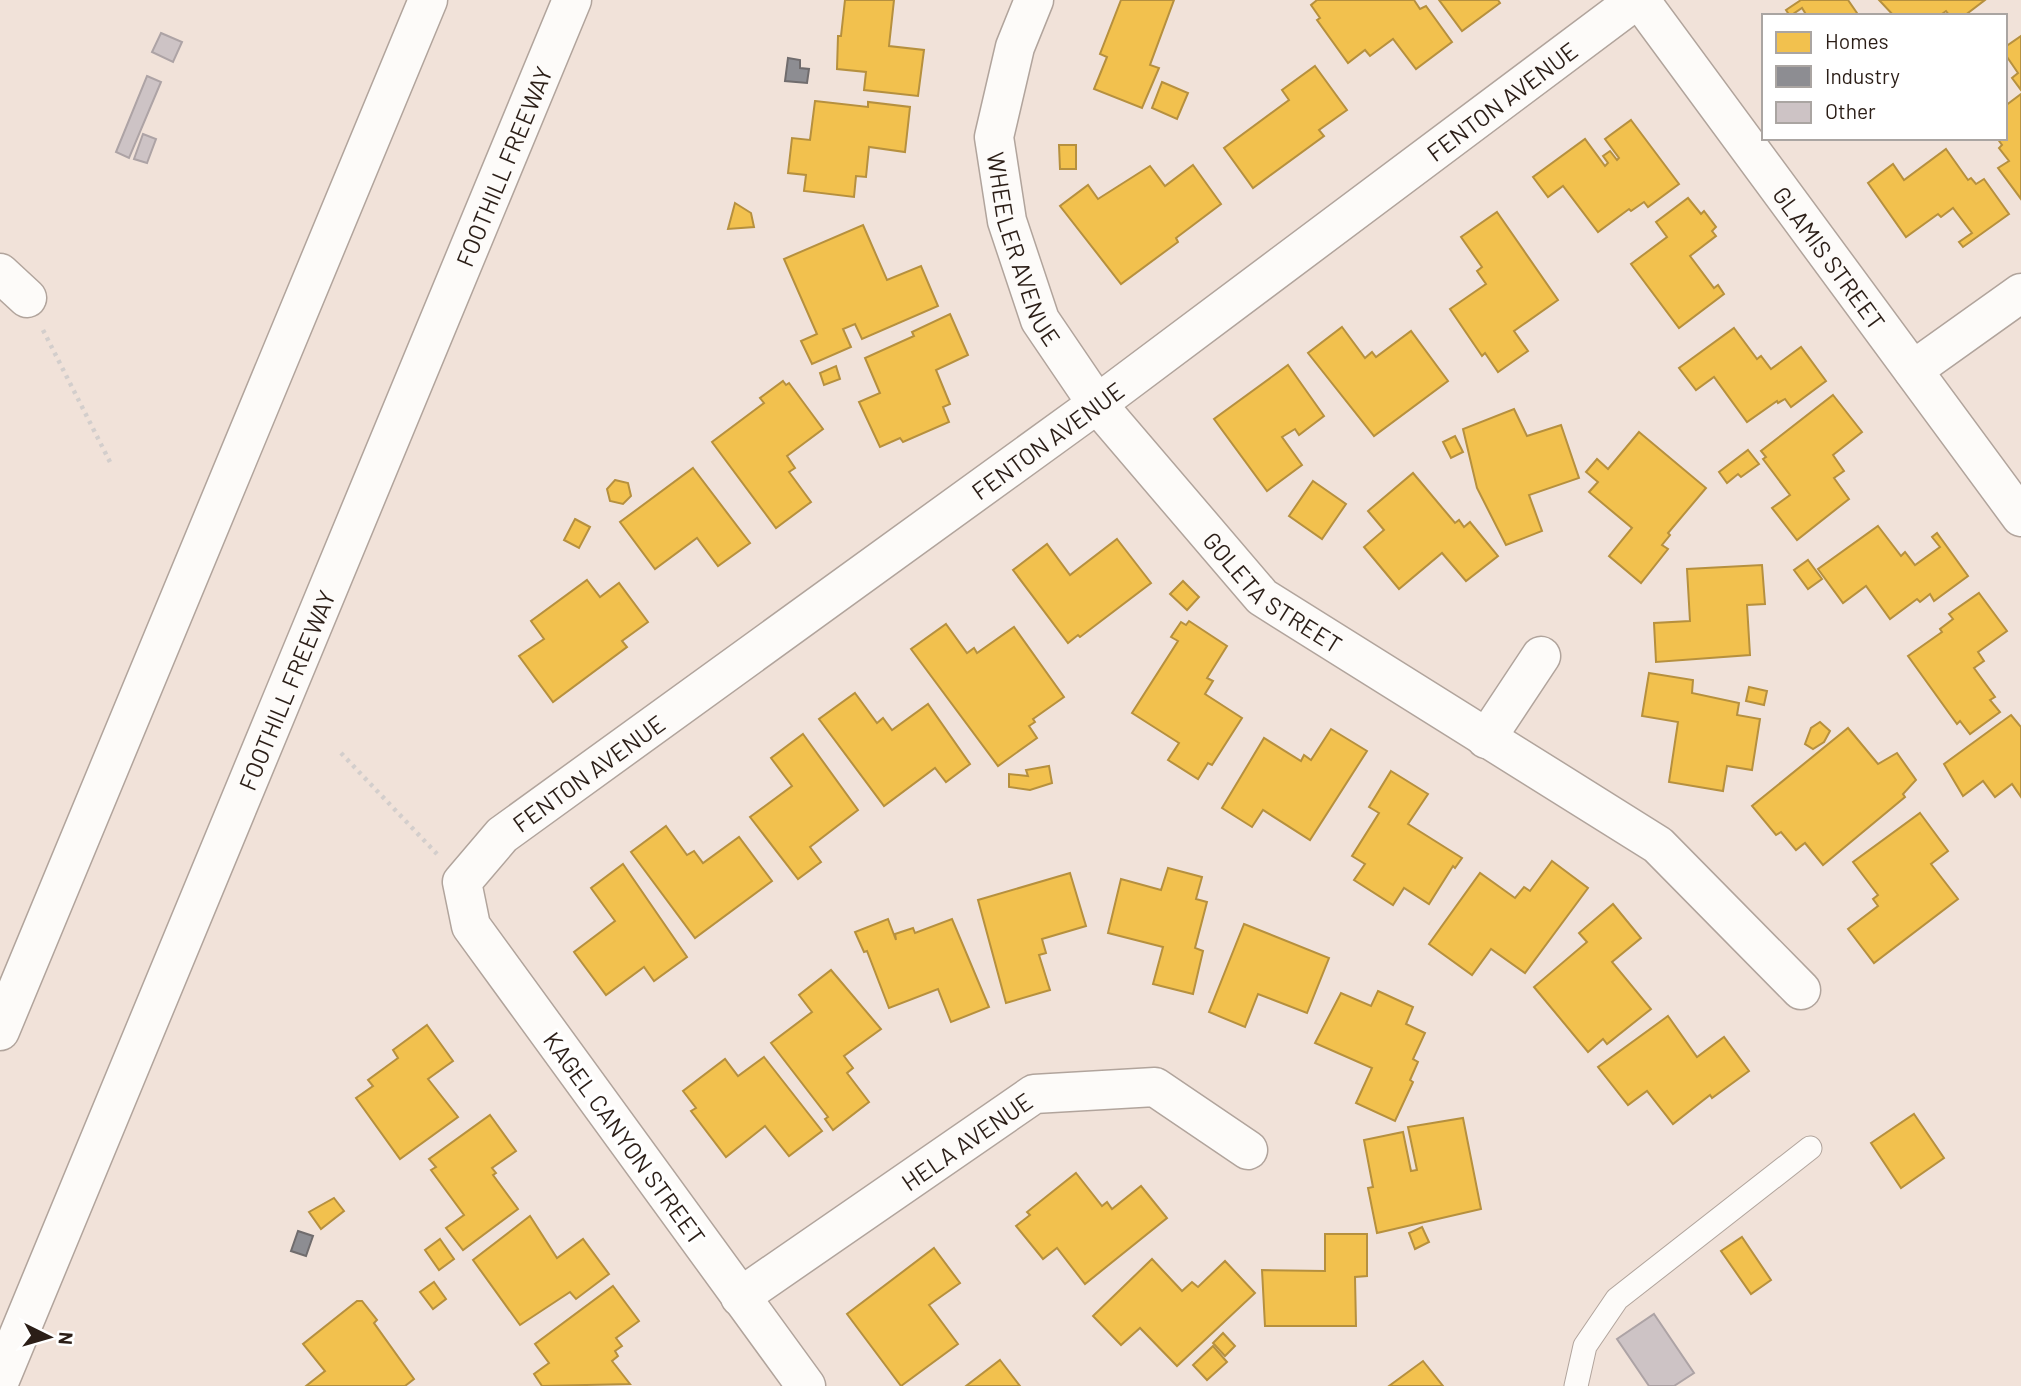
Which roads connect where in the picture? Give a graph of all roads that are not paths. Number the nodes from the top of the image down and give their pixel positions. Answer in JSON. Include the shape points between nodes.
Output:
{"nodes":[{"id":1,"x":428,"y":0,"type":"edge"},
{"id":2,"x":572,"y":0,"type":"edge"},
{"id":3,"x":1034,"y":0,"type":"edge"},
{"id":4,"x":1638,"y":0,"type":"edge"},
{"id":5,"x":2021,"y":293,"type":"edge"},
{"id":6,"x":1913,"y":370,"type":"junction"},
{"id":7,"x":1097,"y":404,"type":"junction"},
{"id":8,"x":2021,"y":517,"type":"edge"},
{"id":9,"x":1541,"y":656,"type":"dead end"},
{"id":10,"x":1486,"y":739,"type":"junction"},
{"id":11,"x":462,"y":882,"type":"joint"},
{"id":12,"x":1801,"y":990,"type":"dead end"},
{"id":13,"x":0,"y":1031,"type":"edge"},
{"id":14,"x":1810,"y":1148,"type":"dead end"},
{"id":15,"x":1248,"y":1150,"type":"dead end"},
{"id":16,"x":740,"y":1297,"type":"junction"},
{"id":17,"x":0,"y":1380,"type":"edge"},
{"id":18,"x":806,"y":1386,"type":"edge"},
{"id":19,"x":1576,"y":1386,"type":"edge"}],
"edges":[{"from":1,"to":13,"type":"main road"},
{"from":2,"to":17,"type":"main road","name":"FOOTHILL FREEWAY"},
{"from":3,"to":7,"type":"main road","name":"WHEELER AVENUE","via":[[1015,47],[994,137],[1007,220],[1040,320]]},
{"from":4,"to":6,"type":"main road","name":"GLAMIS STREET"},
{"from":4,"to":7,"type":"main road","name":"FENTON AVENUE"},
{"from":5,"to":6,"type":"main road"},
{"from":6,"to":8,"type":"main road","name":"GLAMIS STREET"},
{"from":7,"to":10,"type":"main road","name":"GOLETA STREET","via":[[1262,597]]},
{"from":7,"to":11,"type":"main road","name":"FENTON AVENUE","via":[[502,835]]},
{"from":9,"to":10,"type":"main road"},
{"from":10,"to":12,"type":"main road","name":"GOLETA STREET","via":[[1658,845]]},
{"from":11,"to":16,"type":"main road","name":"KAGEL CANYON STREET","via":[[471,926]]},
{"from":14,"to":19,"type":"lane","via":[[1617,1299],[1585,1346]]},
{"from":15,"to":16,"type":"main road","name":"HELA AVENUE","via":[[1155,1087],[1034,1094]]},
{"from":16,"to":18,"type":"main road","name":"KAGEL CANYON STREET"}]}
